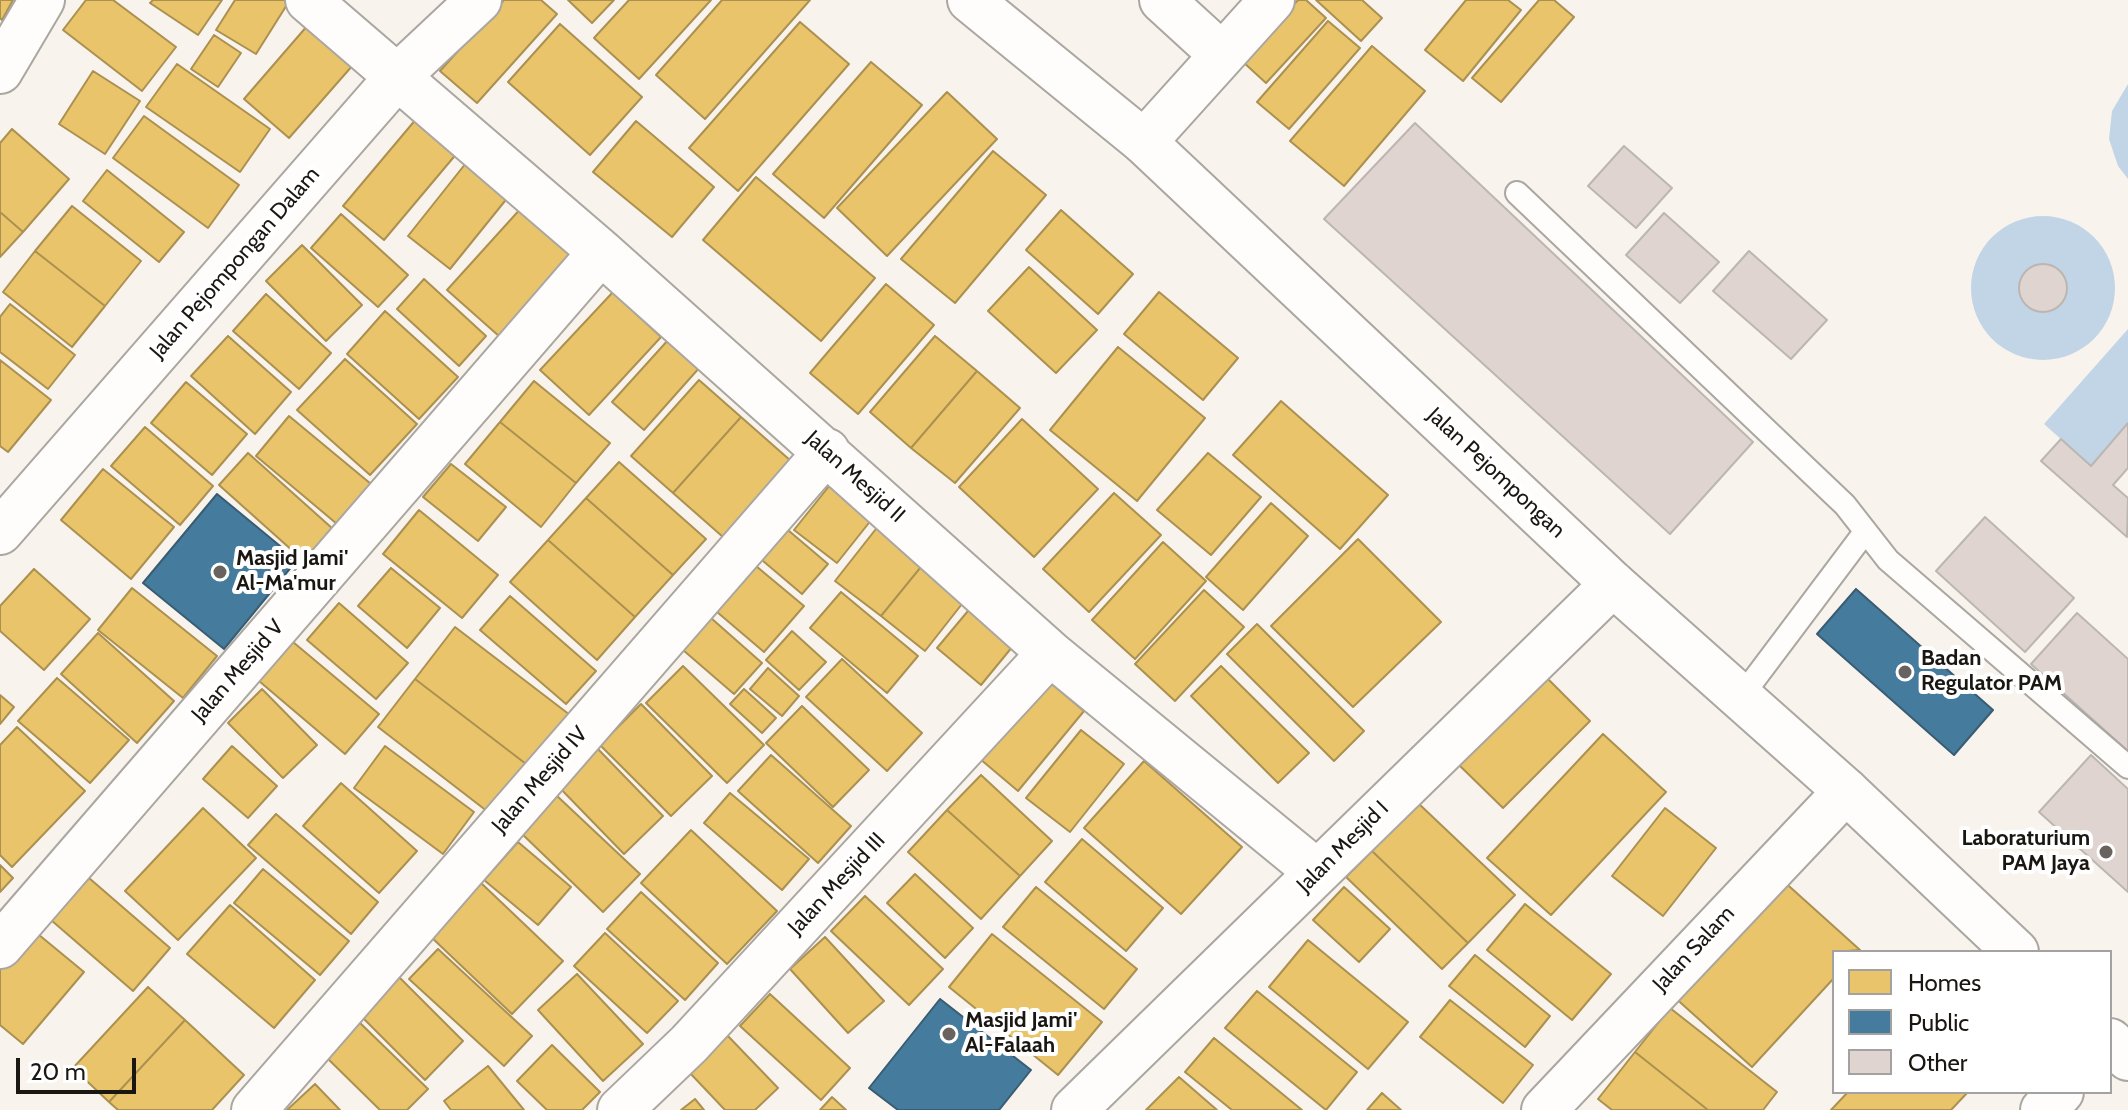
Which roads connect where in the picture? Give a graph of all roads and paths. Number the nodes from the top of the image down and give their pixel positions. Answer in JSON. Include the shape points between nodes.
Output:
{"nodes":[{"id":1,"x":42,"y":0,"type":"edge"},
{"id":2,"x":308,"y":0,"type":"edge"},
{"id":3,"x":479,"y":0,"type":"edge"},
{"id":4,"x":970,"y":0,"type":"edge"},
{"id":5,"x":1162,"y":0,"type":"edge"},
{"id":6,"x":1272,"y":0,"type":"edge"},
{"id":7,"x":1221,"y":54,"type":"junction"},
{"id":8,"x":0,"y":71,"type":"edge"},
{"id":9,"x":399,"y":75,"type":"junction"},
{"id":10,"x":1144,"y":142,"type":"junction"},
{"id":11,"x":1517,"y":193,"type":"dead end"},
{"id":12,"x":601,"y":252,"type":"junction"},
{"id":13,"x":827,"y":451,"type":"junction"},
{"id":14,"x":0,"y":532,"type":"edge"},
{"id":15,"x":1865,"y":532,"type":"junction"},
{"id":16,"x":1613,"y":584,"type":"junction"},
{"id":17,"x":1050,"y":653,"type":"junction"},
{"id":18,"x":1741,"y":697,"type":"junction"},
{"id":19,"x":2128,"y":767,"type":"edge"},
{"id":20,"x":1846,"y":791,"type":"junction"},
{"id":21,"x":1317,"y":872,"type":"junction"},
{"id":22,"x":0,"y":946,"type":"edge"},
{"id":23,"x":2014,"y":950,"type":"edge"},
{"id":24,"x":2112,"y":1044,"type":"edge"},
{"id":25,"x":2128,"y":1058,"type":"edge"},
{"id":26,"x":2059,"y":1094,"type":"edge"},
{"id":27,"x":254,"y":1110,"type":"edge"},
{"id":28,"x":620,"y":1110,"type":"edge"},
{"id":29,"x":1074,"y":1110,"type":"edge"},
{"id":30,"x":1544,"y":1110,"type":"edge"},
{"id":31,"x":2043,"y":1110,"type":"edge"}],
"edges":[{"from":1,"to":8,"type":"street"},
{"from":2,"to":9,"type":"street","name":"Jalan Mesjid II"},
{"from":3,"to":9,"type":"street","name":"Jalan Pejompongan Dalam"},
{"from":4,"to":10,"type":"street","name":"Jalan Pejompongan"},
{"from":5,"to":7,"type":"street"},
{"from":6,"to":7,"type":"street"},
{"from":7,"to":10,"type":"street"},
{"from":9,"to":12,"type":"street","name":"Jalan Mesjid II"},
{"from":9,"to":14,"type":"street","name":"Jalan Pejompongan Dalam"},
{"from":10,"to":16,"type":"street","name":"Jalan Pejompongan"},
{"from":11,"to":15,"type":"lane","via":[[1845,505]]},
{"from":12,"to":13,"type":"street","name":"Jalan Mesjid II"},
{"from":12,"to":22,"type":"street","name":"Jalan Mesjid V"},
{"from":13,"to":17,"type":"street","name":"Jalan Mesjid II"},
{"from":13,"to":27,"type":"street","name":"Jalan Mesjid IV"},
{"from":15,"to":18,"type":"lane"},
{"from":15,"to":19,"type":"lane","via":[[1888,560]]},
{"from":16,"to":18,"type":"street","name":"Jalan Pejompongan"},
{"from":16,"to":21,"type":"street","name":"Jalan Mesjid I"},
{"from":17,"to":21,"type":"street","name":"Jalan Mesjid II"},
{"from":17,"to":28,"type":"street","name":"Jalan Mesjid III","via":[[689,1044]]},
{"from":18,"to":20,"type":"street","name":"Jalan Pejompongan"},
{"from":20,"to":23,"type":"street","name":"Jalan Pejompongan"},
{"from":20,"to":30,"type":"street","name":"Jalan Salam"},
{"from":21,"to":29,"type":"street","name":"Jalan Mesjid I"},
{"from":24,"to":25,"type":"street"},
{"from":26,"to":31,"type":"street"}]}
